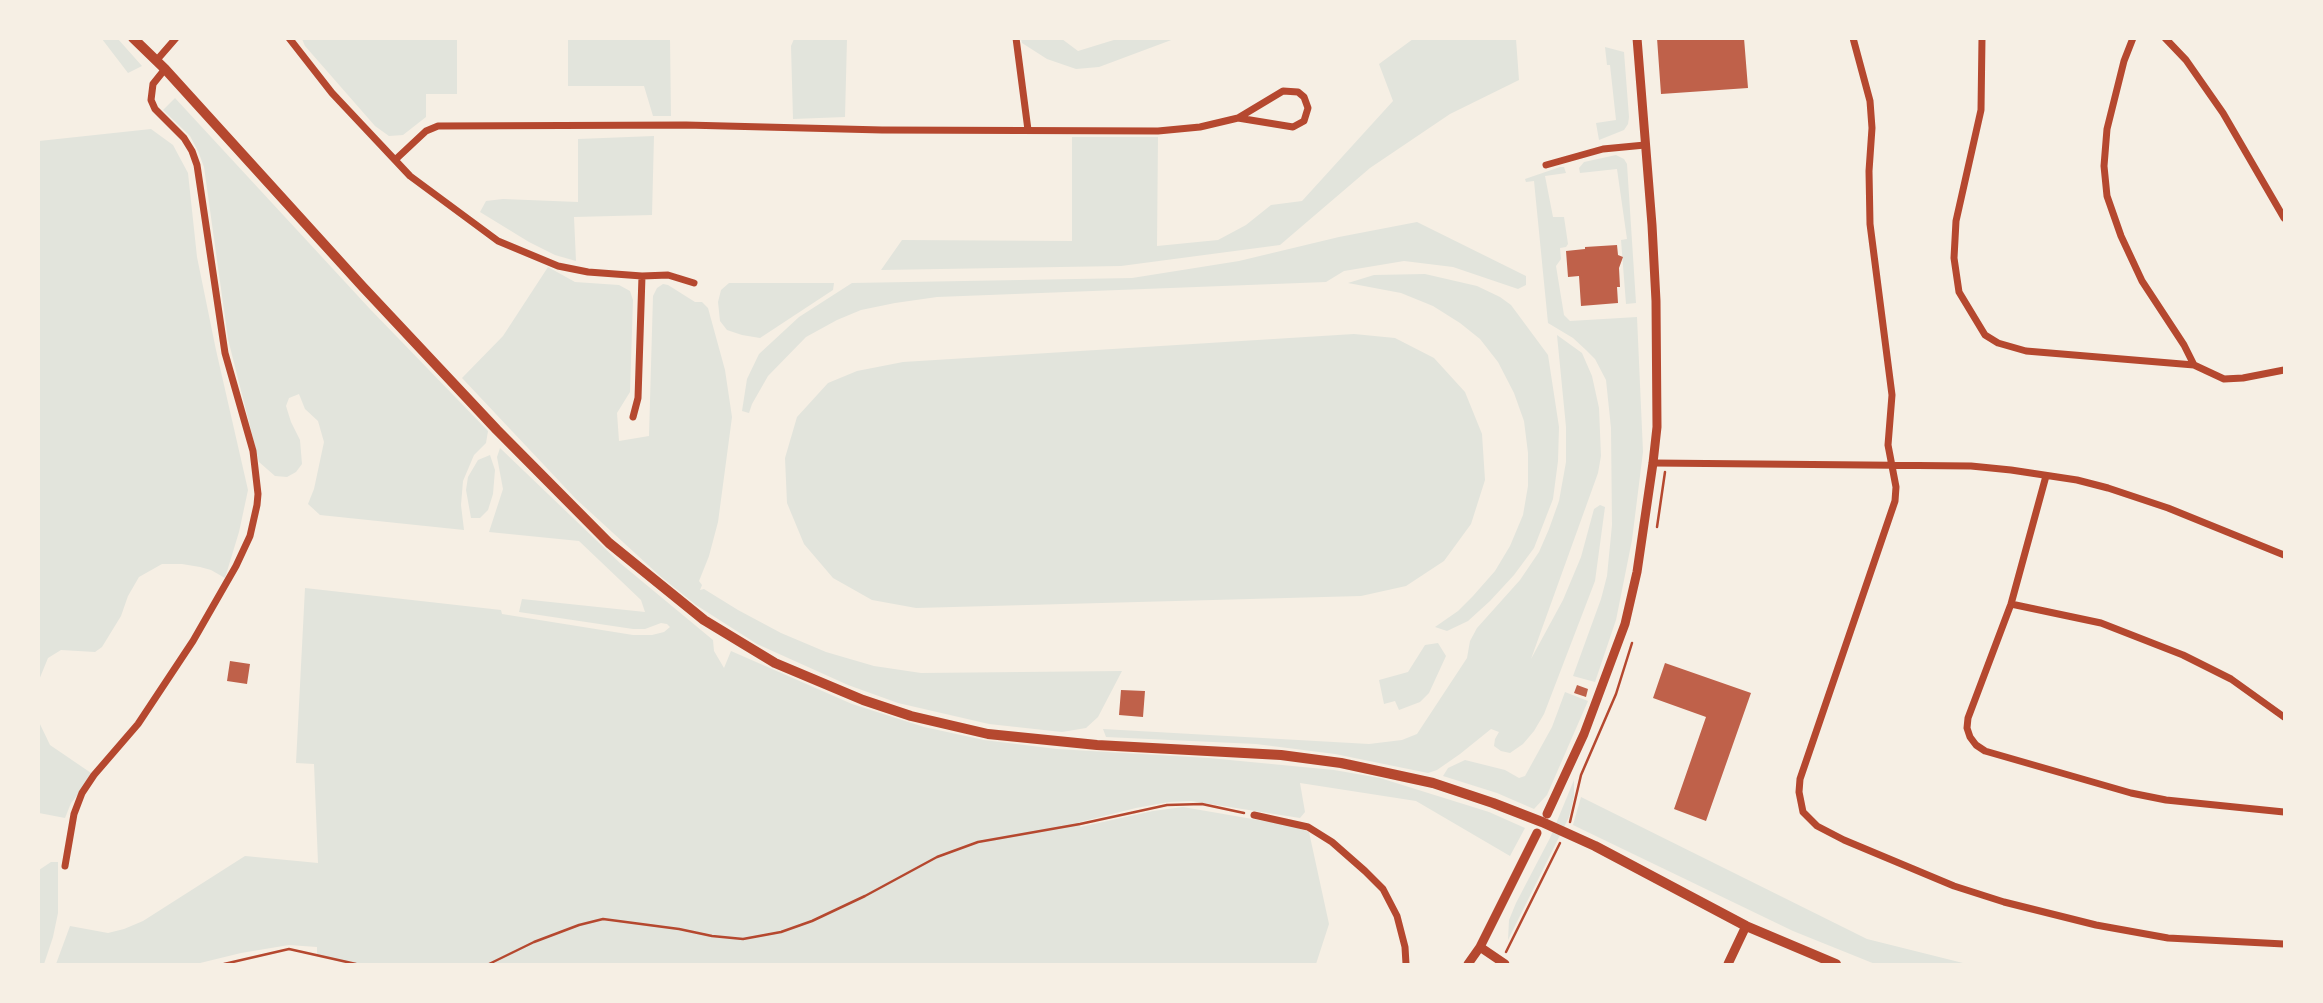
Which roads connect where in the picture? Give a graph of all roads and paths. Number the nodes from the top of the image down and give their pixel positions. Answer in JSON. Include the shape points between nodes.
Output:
{"nodes":[{"id":1,"x":133,"y":38,"type":"edge"},
{"id":2,"x":176,"y":38,"type":"edge"},
{"id":3,"x":289,"y":38,"type":"edge"},
{"id":4,"x":1016,"y":38,"type":"edge"},
{"id":5,"x":1637,"y":38,"type":"edge"},
{"id":6,"x":1853,"y":38,"type":"edge"},
{"id":7,"x":1982,"y":38,"type":"edge"},
{"id":8,"x":2133,"y":38,"type":"edge"},
{"id":9,"x":2165,"y":38,"type":"edge"},
{"id":10,"x":156,"y":61,"type":"junction"},
{"id":11,"x":165,"y":69,"type":"junction"},
{"id":12,"x":1238,"y":118,"type":"junction"},
{"id":13,"x":1028,"y":130,"type":"junction"},
{"id":14,"x":1645,"y":145,"type":"junction"},
{"id":15,"x":395,"y":160,"type":"junction"},
{"id":16,"x":1546,"y":165,"type":"dead end"},
{"id":17,"x":2284,"y":218,"type":"edge"},
{"id":18,"x":642,"y":276,"type":"junction"},
{"id":19,"x":694,"y":283,"type":"dead end"},
{"id":20,"x":2194,"y":365,"type":"junction"},
{"id":21,"x":2284,"y":370,"type":"edge"},
{"id":22,"x":633,"y":417,"type":"dead end"},
{"id":23,"x":1654,"y":463,"type":"junction"},
{"id":24,"x":1892,"y":465,"type":"junction"},
{"id":25,"x":2046,"y":475,"type":"junction"},
{"id":26,"x":2284,"y":555,"type":"edge"},
{"id":27,"x":2011,"y":604,"type":"junction"},
{"id":28,"x":2284,"y":717,"type":"edge"},
{"id":29,"x":2284,"y":812,"type":"edge"},
{"id":30,"x":1547,"y":814,"type":"dead end"},
{"id":31,"x":1254,"y":815,"type":"joint"},
{"id":32,"x":1537,"y":833,"type":"dead end"},
{"id":33,"x":1560,"y":842,"type":"dead end"},
{"id":34,"x":65,"y":866,"type":"dead end"},
{"id":35,"x":1746,"y":926,"type":"junction"},
{"id":36,"x":2284,"y":944,"type":"edge"},
{"id":37,"x":1480,"y":947,"type":"junction"},
{"id":38,"x":1504,"y":963,"type":"edge"},
{"id":39,"x":224,"y":964,"type":"edge"},
{"id":40,"x":356,"y":964,"type":"edge"},
{"id":41,"x":489,"y":964,"type":"edge"},
{"id":42,"x":1406,"y":964,"type":"edge"},
{"id":43,"x":1468,"y":964,"type":"edge"},
{"id":44,"x":1728,"y":964,"type":"edge"},
{"id":45,"x":1836,"y":964,"type":"edge"}],
"edges":[{"from":1,"to":10,"type":"main road"},
{"from":2,"to":10,"type":"street"},
{"from":3,"to":15,"type":"street","via":[[332,93]]},
{"from":4,"to":13,"type":"street"},
{"from":5,"to":14,"type":"street"},
{"from":6,"to":24,"type":"street","via":[[1870,101],[1870,224],[1892,395],[1888,432]]},
{"from":7,"to":20,"type":"street","via":[[1981,110],[1956,221],[1954,258],[1959,292],[1975,321],[1985,335],[2026,351]]},
{"from":8,"to":20,"type":"street","via":[[2107,129],[2107,196],[2136,270]]},
{"from":9,"to":17,"type":"street","via":[[2223,113]]},
{"from":10,"to":11,"type":"main road"},
{"from":11,"to":34,"type":"street","via":[[153,83],[151,100],[184,138],[197,165],[225,353],[253,451],[257,505],[236,566],[193,641],[138,724],[82,793]]},
{"from":11,"to":35,"type":"main road","via":[[497,430],[609,543],[704,620],[775,663],[863,700],[988,734],[1281,755],[1433,783],[1595,846]]},
{"from":12,"to":12,"type":"street","via":[[1293,127],[1304,121],[1308,108],[1298,92],[1283,91]]},
{"from":12,"to":13,"type":"street","via":[[1172,130]]},
{"from":13,"to":15,"type":"street","via":[[438,126],[426,131]]},
{"from":14,"to":16,"type":"street","via":[[1603,149]]},
{"from":14,"to":23,"type":"street","via":[[1656,301]]},
{"from":15,"to":18,"type":"street","via":[[427,190],[498,241],[558,266]]},
{"from":18,"to":19,"type":"street","via":[[668,275]]},
{"from":18,"to":22,"type":"street","via":[[638,398]]},
{"from":20,"to":21,"type":"street","via":[[2224,379]]},
{"from":23,"to":24,"type":"street"},
{"from":23,"to":30,"type":"street","via":[[1625,624],[1584,734]]},
{"from":24,"to":25,"type":"street","via":[[1971,466]]},
{"from":24,"to":36,"type":"street","via":[[1895,501],[1800,779],[1800,803],[1809,820],[1844,840],[1954,886],[2062,917],[2168,938]]},
{"from":25,"to":26,"type":"street","via":[[2144,500]]},
{"from":25,"to":27,"type":"street"},
{"from":27,"to":28,"type":"street","via":[[2101,623],[2183,655],[2231,679]]},
{"from":27,"to":29,"type":"street","via":[[1968,718],[1967,728],[1976,745],[2131,793]]},
{"from":31,"to":41,"type":"path","via":[[1202,804],[1151,808],[978,842],[782,932],[743,939],[603,919],[557,933]]},
{"from":31,"to":42,"type":"street","via":[[1308,827],[1365,871],[1383,890],[1397,916]]},
{"from":32,"to":37,"type":"street"},
{"from":33,"to":38,"type":"path"},
{"from":35,"to":44,"type":"street"},
{"from":35,"to":45,"type":"main road"},
{"from":37,"to":38,"type":"street"},
{"from":37,"to":43,"type":"street"},
{"from":39,"to":40,"type":"path","via":[[289,949]]}]}
